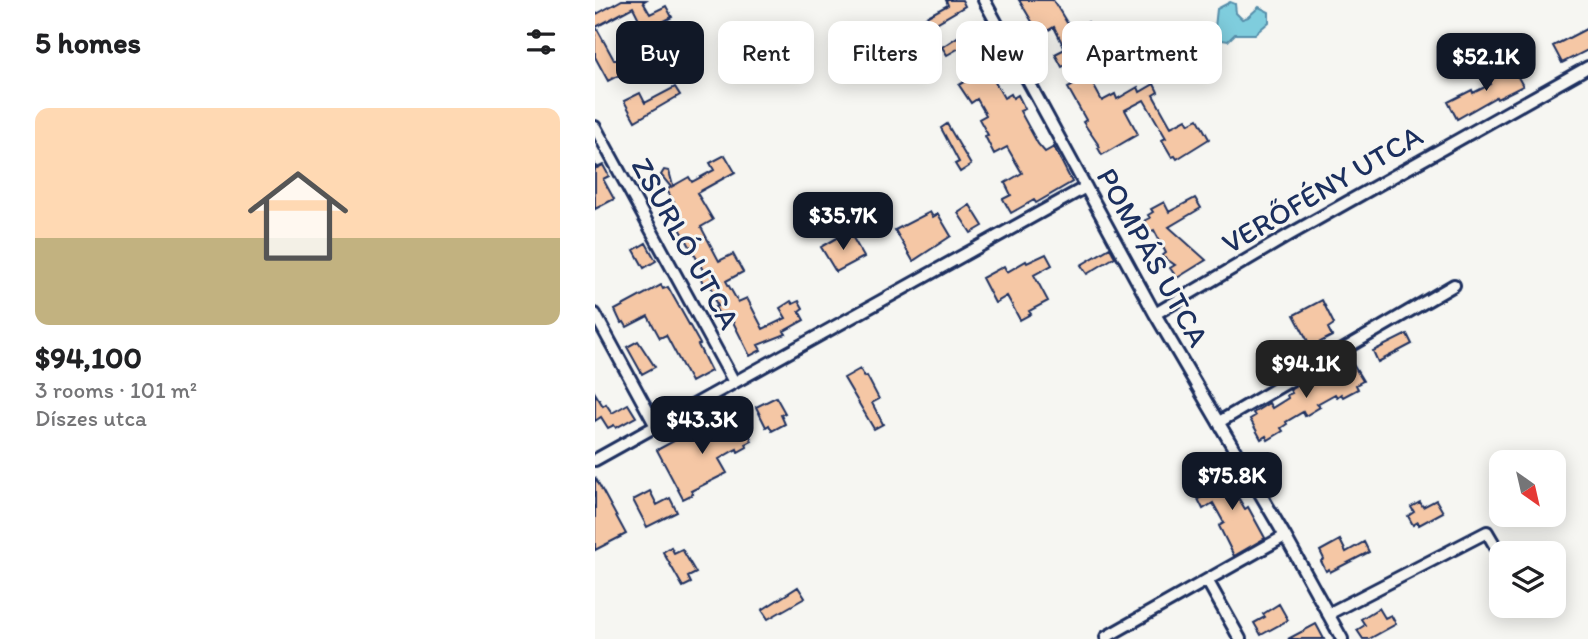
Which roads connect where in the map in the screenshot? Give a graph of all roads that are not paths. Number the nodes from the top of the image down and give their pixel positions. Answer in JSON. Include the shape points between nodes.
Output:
{"nodes":[{"id":1,"x":983,"y":0,"type":"edge"},
{"id":2,"x":1588,"y":67,"type":"edge"},
{"id":3,"x":595,"y":127,"type":"edge"},
{"id":4,"x":1086,"y":187,"type":"junction"},
{"id":5,"x":1454,"y":285,"type":"dead end"},
{"id":6,"x":595,"y":314,"type":"edge"},
{"id":7,"x":1155,"y":314,"type":"junction"},
{"id":8,"x":734,"y":382,"type":"junction"},
{"id":9,"x":1219,"y":422,"type":"junction"},
{"id":10,"x":656,"y":426,"type":"junction"},
{"id":11,"x":595,"y":460,"type":"edge"},
{"id":12,"x":1285,"y":536,"type":"junction"},
{"id":13,"x":1493,"y":541,"type":"edge"},
{"id":14,"x":1207,"y":580,"type":"junction"},
{"id":15,"x":1328,"y":614,"type":"junction"},
{"id":16,"x":1106,"y":637,"type":"dead end"},
{"id":17,"x":1240,"y":639,"type":"edge"},
{"id":18,"x":1342,"y":639,"type":"edge"}],
"edges":[{"from":1,"to":4,"type":"street","name":"POMPÁS UTCA"},
{"from":2,"to":7,"type":"street","name":"VERŐFÉNY UTCA"},
{"from":3,"to":8,"type":"street","name":"ZSURLÓ UTCA"},
{"from":4,"to":7,"type":"street","name":"POMPÁS UTCA"},
{"from":4,"to":8,"type":"street"},
{"from":5,"to":9,"type":"street"},
{"from":6,"to":10,"type":"street"},
{"from":7,"to":9,"type":"street","name":"POMPÁS UTCA"},
{"from":8,"to":10,"type":"street"},
{"from":9,"to":12,"type":"street","name":"POMPÁS UTCA"},
{"from":10,"to":11,"type":"street"},
{"from":12,"to":14,"type":"street"},
{"from":12,"to":15,"type":"street","name":"POMPÁS UTCA"},
{"from":13,"to":15,"type":"street","via":[[1487,531]]},
{"from":14,"to":16,"type":"street"},
{"from":14,"to":17,"type":"street"},
{"from":15,"to":18,"type":"street","name":"POMPÁS UTCA"}]}
